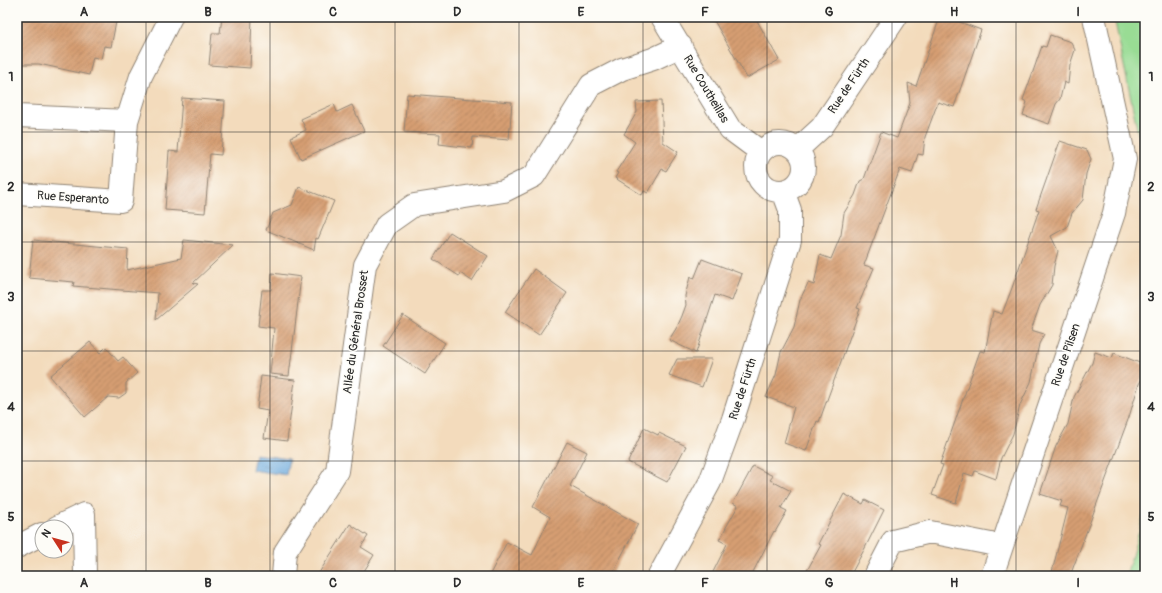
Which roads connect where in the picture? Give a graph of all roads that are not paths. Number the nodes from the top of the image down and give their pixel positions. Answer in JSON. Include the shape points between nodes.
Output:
{"nodes":[{"id":1,"x":171,"y":17,"type":"edge"},
{"id":2,"x":662,"y":17,"type":"edge"},
{"id":3,"x":896,"y":17,"type":"edge"},
{"id":4,"x":1094,"y":17,"type":"edge"},
{"id":5,"x":681,"y":46,"type":"junction"},
{"id":6,"x":17,"y":116,"type":"edge"},
{"id":7,"x":127,"y":121,"type":"junction"},
{"id":8,"x":797,"y":150,"type":"junction"},
{"id":9,"x":761,"y":152,"type":"junction"},
{"id":10,"x":784,"y":192,"type":"junction"},
{"id":11,"x":17,"y":194,"type":"edge"},
{"id":12,"x":74,"y":519,"type":"edge"},
{"id":13,"x":34,"y":538,"type":"edge"},
{"id":14,"x":1001,"y":546,"type":"junction"},
{"id":15,"x":17,"y":547,"type":"edge"},
{"id":16,"x":85,"y":576,"type":"edge"},
{"id":17,"x":284,"y":576,"type":"edge"},
{"id":18,"x":659,"y":576,"type":"edge"},
{"id":19,"x":876,"y":576,"type":"edge"},
{"id":20,"x":992,"y":576,"type":"edge"}],
"edges":[{"from":1,"to":7,"type":"street","name":"Rue Esperanto","via":[[141,76]]},
{"from":2,"to":5,"type":"street","name":"Rue Coutheillas"},
{"from":3,"to":8,"type":"street","name":"Rue de Fürth","via":[[822,127]]},
{"from":4,"to":14,"type":"street","name":"Rue de Pilsen","via":[[1125,159],[1114,213]]},
{"from":5,"to":9,"type":"street","name":"Rue Coutheillas","via":[[730,129]]},
{"from":5,"to":17,"type":"street","name":"Allée du Général Brosset","via":[[591,84],[534,176],[504,191],[414,205],[387,224],[365,265],[337,471],[285,552]]},
{"from":6,"to":7,"type":"street"},
{"from":7,"to":11,"type":"street","name":"Rue Esperanto","via":[[121,201]]},
{"from":8,"to":9,"type":"street","via":[[788,144],[778,143]]},
{"from":8,"to":10,"type":"street","via":[[804,162],[803,175],[796,186]]},
{"from":9,"to":10,"type":"street","via":[[756,163],[756,174],[762,184],[772,190]]},
{"from":10,"to":18,"type":"street","name":"Rue de Fürth","via":[[790,210],[790,240],[733,419],[710,482]]},
{"from":12,"to":16,"type":"street","via":[[84,514]]},
{"from":13,"to":15,"type":"street"},
{"from":14,"to":19,"type":"street","via":[[930,532],[893,541]]},
{"from":14,"to":20,"type":"street","name":"Rue de Pilsen"}]}
